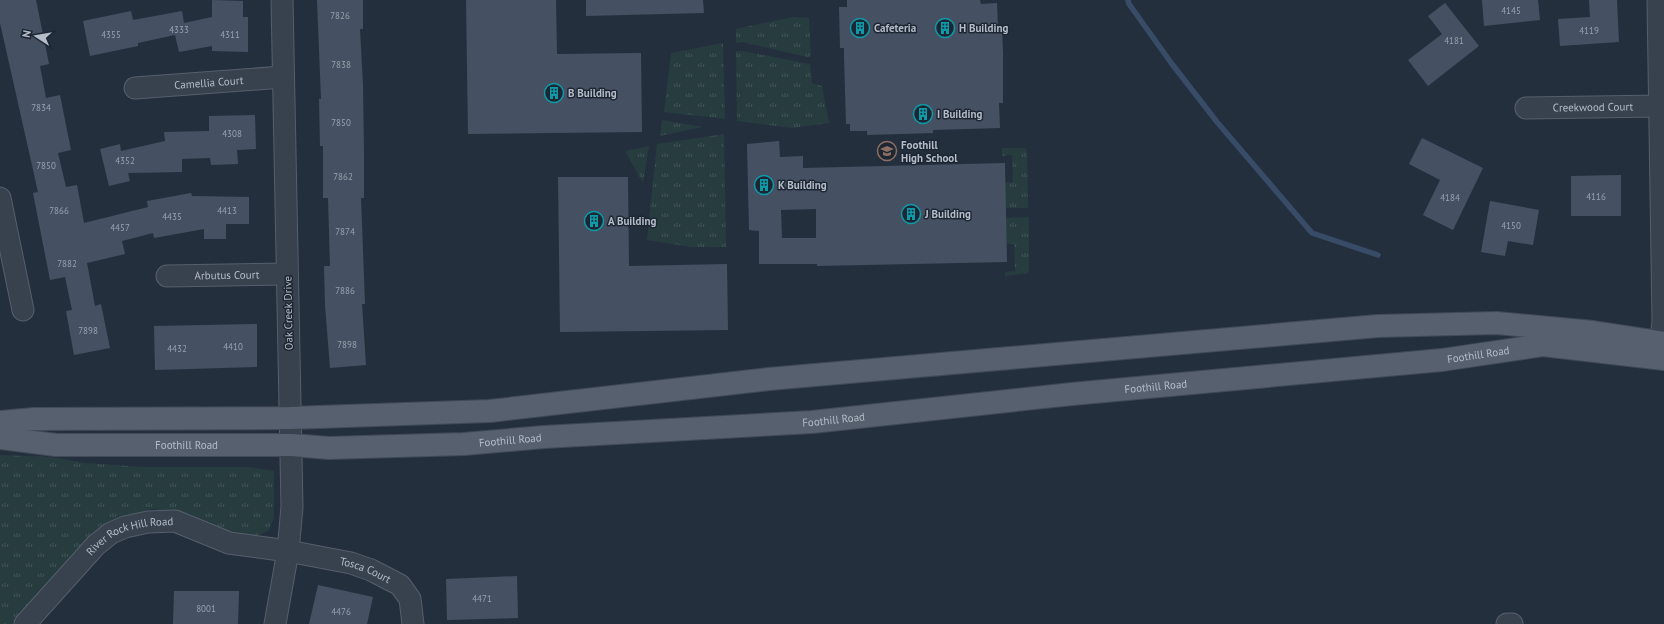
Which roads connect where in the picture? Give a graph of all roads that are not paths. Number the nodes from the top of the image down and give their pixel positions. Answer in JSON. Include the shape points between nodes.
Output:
{"nodes":[{"id":1,"x":282,"y":0,"type":"edge"},
{"id":2,"x":1658,"y":0,"type":"edge"},
{"id":3,"x":283,"y":77,"type":"junction"},
{"id":4,"x":135,"y":88,"type":"dead end"},
{"id":5,"x":1660,"y":106,"type":"junction"},
{"id":6,"x":1526,"y":108,"type":"dead end"},
{"id":7,"x":0,"y":198,"type":"edge"},
{"id":8,"x":1663,"y":210,"type":"edge"},
{"id":9,"x":287,"y":274,"type":"junction"},
{"id":10,"x":167,"y":276,"type":"dead end"},
{"id":11,"x":23,"y":310,"type":"dead end"},
{"id":12,"x":1662,"y":350,"type":"edge"},
{"id":13,"x":290,"y":418,"type":"junction"},
{"id":14,"x":0,"y":422,"type":"edge"},
{"id":15,"x":0,"y":438,"type":"edge"},
{"id":16,"x":292,"y":445,"type":"junction"},
{"id":17,"x":288,"y":551,"type":"junction"},
{"id":18,"x":25,"y":624,"type":"edge"},
{"id":19,"x":275,"y":624,"type":"edge"},
{"id":20,"x":413,"y":624,"type":"edge"},
{"id":21,"x":1507,"y":624,"type":"edge"},
{"id":22,"x":1512,"y":624,"type":"edge"}],
"edges":[{"from":1,"to":3,"type":"street","name":"Oak Creek Drive"},
{"from":2,"to":5,"type":"street"},
{"from":3,"to":4,"type":"street","name":"Camellia Court"},
{"from":3,"to":9,"type":"street","name":"Oak Creek Drive"},
{"from":5,"to":6,"type":"street","name":"Creekwood Court"},
{"from":5,"to":8,"type":"street"},
{"from":7,"to":11,"type":"street"},
{"from":8,"to":12,"type":"street"},
{"from":9,"to":10,"type":"street","name":"Arbutus Court"},
{"from":9,"to":13,"type":"street","name":"Oak Creek Drive"},
{"from":12,"to":13,"type":"main road","via":[[1593,332],[1496,323],[1378,326],[768,379],[490,410]]},
{"from":12,"to":16,"type":"main road","name":"Foothill Road","via":[[1543,344],[1442,360],[1072,394],[805,422],[464,444],[329,448]]},
{"from":13,"to":14,"type":"main road","via":[[34,419]]},
{"from":13,"to":16,"type":"street","name":"Oak Creek Drive"},
{"from":15,"to":16,"type":"main road","name":"Foothill Road","via":[[56,445]]},
{"from":16,"to":17,"type":"street","name":"Oak Creek Drive","via":[[292,507]]},
{"from":17,"to":18,"type":"street","name":"River Rock Hill Road","via":[[230,544],[175,521],[125,526],[96,545]]},
{"from":17,"to":19,"type":"street","name":"Oak Creek Drive"},
{"from":17,"to":20,"type":"street","name":"Tosca Court","via":[[351,563],[400,585],[410,599]]},
{"from":21,"to":22,"type":"street"}]}
